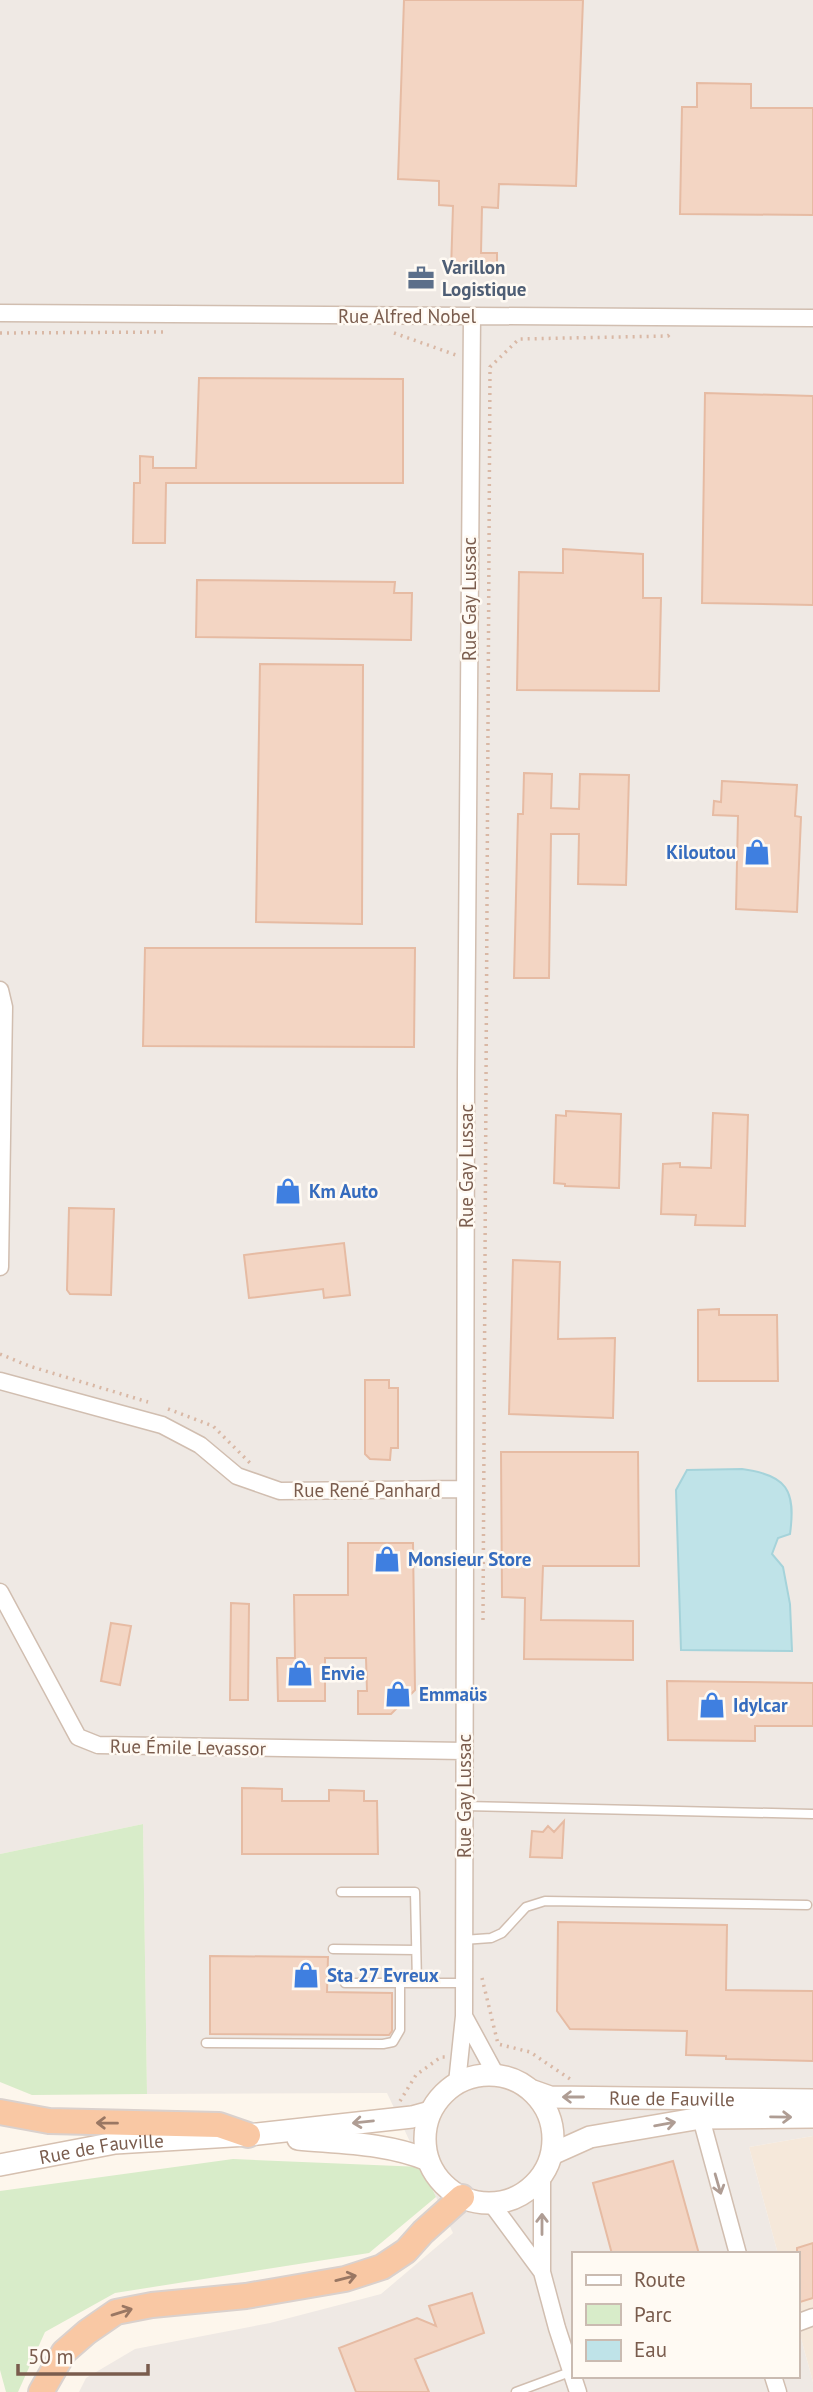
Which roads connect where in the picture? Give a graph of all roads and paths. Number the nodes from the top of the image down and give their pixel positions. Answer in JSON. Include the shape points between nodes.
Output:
{"nodes":[{"id":1,"x":0,"y":313,"type":"edge"},
{"id":2,"x":472,"y":316,"type":"junction"},
{"id":3,"x":689,"y":317,"type":"junction"},
{"id":4,"x":813,"y":318,"type":"edge"},
{"id":5,"x":390,"y":331,"type":"dead end"},
{"id":6,"x":167,"y":332,"type":"dead end"},
{"id":7,"x":0,"y":333,"type":"edge"},
{"id":8,"x":470,"y":360,"type":"junction"},
{"id":9,"x":0,"y":990,"type":"edge"},
{"id":10,"x":0,"y":1267,"type":"edge"},
{"id":11,"x":0,"y":1354,"type":"edge"},
{"id":12,"x":0,"y":1381,"type":"edge"},
{"id":13,"x":255,"y":1469,"type":"dead end"},
{"id":14,"x":465,"y":1489,"type":"junction"},
{"id":15,"x":484,"y":1498,"type":"junction"},
{"id":16,"x":0,"y":1592,"type":"edge"},
{"id":17,"x":483,"y":1632,"type":"dead end"},
{"id":18,"x":464,"y":1751,"type":"junction"},
{"id":19,"x":464,"y":1806,"type":"junction"},
{"id":20,"x":812,"y":1814,"type":"edge"},
{"id":21,"x":341,"y":1892,"type":"dead end"},
{"id":22,"x":807,"y":1905,"type":"dead end"},
{"id":23,"x":463,"y":1940,"type":"junction"},
{"id":24,"x":333,"y":1949,"type":"dead end"},
{"id":25,"x":416,"y":1950,"type":"junction"},
{"id":26,"x":481,"y":1974,"type":"dead end"},
{"id":27,"x":345,"y":1983,"type":"dead end"},
{"id":28,"x":400,"y":1983,"type":"junction"},
{"id":29,"x":416,"y":1983,"type":"junction"},
{"id":30,"x":463,"y":1983,"type":"junction"},
{"id":31,"x":464,"y":2015,"type":"junction"},
{"id":32,"x":206,"y":2043,"type":"dead end"},
{"id":33,"x":480,"y":2045,"type":"junction"},
{"id":34,"x":498,"y":2045,"type":"junction"},
{"id":35,"x":460,"y":2053,"type":"junction"},
{"id":36,"x":496,"y":2074,"type":"junction"},
{"id":37,"x":457,"y":2083,"type":"junction"},
{"id":38,"x":533,"y":2091,"type":"junction"},
{"id":39,"x":585,"y":2097,"type":"junction"},
{"id":40,"x":813,"y":2100,"type":"edge"},
{"id":41,"x":0,"y":2112,"type":"edge"},
{"id":42,"x":430,"y":2112,"type":"junction"},
{"id":43,"x":813,"y":2117,"type":"edge"},
{"id":44,"x":701,"y":2118,"type":"junction"},
{"id":45,"x":395,"y":2119,"type":"junction"},
{"id":46,"x":247,"y":2135,"type":"junction"},
{"id":47,"x":552,"y":2154,"type":"junction"},
{"id":48,"x":428,"y":2160,"type":"junction"},
{"id":49,"x":0,"y":2165,"type":"edge"},
{"id":50,"x":542,"y":2175,"type":"junction"},
{"id":51,"x":462,"y":2197,"type":"junction"},
{"id":52,"x":491,"y":2203,"type":"junction"},
{"id":53,"x":737,"y":2252,"type":"edge"},
{"id":54,"x":542,"y":2272,"type":"junction"},
{"id":55,"x":570,"y":2372,"type":"junction"},
{"id":56,"x":572,"y":2377,"type":"edge"},
{"id":57,"x":529,"y":2389,"type":"edge"},
{"id":58,"x":41,"y":2392,"type":"edge"},
{"id":59,"x":516,"y":2392,"type":"edge"}],
"edges":[{"from":1,"to":2,"type":"street","name":"Rue Alfred Nobel"},
{"from":2,"to":3,"type":"street","name":"Rue Alfred Nobel"},
{"from":2,"to":8,"type":"street","name":"Rue Gay Lussac"},
{"from":3,"to":4,"type":"street","name":"Rue Alfred Nobel"},
{"from":3,"to":15,"type":"path","via":[[668,336],[519,339],[490,366]]},
{"from":5,"to":8,"type":"path"},
{"from":6,"to":7,"type":"path"},
{"from":8,"to":14,"type":"street","name":"Rue Gay Lussac"},
{"from":9,"to":10,"type":"street","via":[[4,1007]]},
{"from":11,"to":13,"type":"path","via":[[213,1426]]},
{"from":12,"to":14,"type":"street","name":"Rue René Panhard","via":[[162,1425],[200,1445],[237,1476],[280,1491]]},
{"from":14,"to":15,"type":"path"},
{"from":14,"to":18,"type":"street","name":"Rue Gay Lussac"},
{"from":15,"to":17,"type":"path"},
{"from":16,"to":18,"type":"street","name":"Rue Émile Levassor","via":[[78,1737],[98,1745]]},
{"from":18,"to":19,"type":"street","name":"Rue Gay Lussac"},
{"from":19,"to":20,"type":"lane"},
{"from":19,"to":23,"type":"street","name":"Rue Gay Lussac"},
{"from":21,"to":25,"type":"lane","via":[[415,1892]]},
{"from":22,"to":23,"type":"lane","via":[[545,1901],[526,1907],[502,1933]]},
{"from":23,"to":30,"type":"street","name":"Rue Gay Lussac"},
{"from":24,"to":25,"type":"lane"},
{"from":25,"to":29,"type":"lane"},
{"from":26,"to":34,"type":"path"},
{"from":27,"to":28,"type":"lane"},
{"from":28,"to":29,"type":"lane"},
{"from":28,"to":32,"type":"lane","via":[[400,2030],[393,2042]]},
{"from":29,"to":30,"type":"lane"},
{"from":30,"to":31,"type":"street","name":"Rue Gay Lussac"},
{"from":31,"to":33,"type":"street","name":"Rue Gay Lussac"},
{"from":31,"to":35,"type":"street","name":"Rue Gay Lussac"},
{"from":33,"to":34,"type":"path"},
{"from":33,"to":36,"type":"street","name":"Rue Gay Lussac"},
{"from":34,"to":39,"type":"path","via":[[530,2052],[569,2078]]},
{"from":35,"to":37,"type":"street","name":"Rue Gay Lussac"},
{"from":35,"to":45,"type":"path","via":[[441,2057],[416,2075]]},
{"from":36,"to":37,"type":"main road"},
{"from":36,"to":38,"type":"main road"},
{"from":37,"to":42,"type":"main road","via":[[441,2095]]},
{"from":39,"to":38,"type":"main road","name":"Rue de Fauville","one_way":true,"via":[[550,2097]]},
{"from":38,"to":47,"type":"main road","via":[[551,2120]]},
{"from":39,"to":40,"type":"main road","name":"Rue de Fauville"},
{"from":46,"to":41,"type":"highway","one_way":true,"via":[[219,2125],[49,2121]]},
{"from":42,"to":45,"type":"main road"},
{"from":42,"to":48,"type":"main road","via":[[424,2144]]},
{"from":44,"to":43,"type":"main road","name":"Rue de Fauville","one_way":true},
{"from":47,"to":44,"type":"main road","name":"Rue de Fauville","one_way":true,"via":[[590,2137]]},
{"from":44,"to":53,"type":"street","one_way":true},
{"from":45,"to":46,"type":"main road","one_way":true},
{"from":46,"to":48,"type":"main road","via":[[361,2144]]},
{"from":46,"to":49,"type":"main road","name":"Rue de Fauville","via":[[115,2143]]},
{"from":47,"to":50,"type":"main road"},
{"from":48,"to":51,"type":"main road","via":[[441,2182]]},
{"from":50,"to":52,"type":"main road","via":[[510,2200]]},
{"from":54,"to":50,"type":"street","one_way":true},
{"from":51,"to":52,"type":"main road"},
{"from":58,"to":51,"type":"highway","one_way":true,"via":[[64,2352],[116,2312],[331,2282],[382,2267],[406,2251]]},
{"from":52,"to":54,"type":"street"},
{"from":54,"to":55,"type":"street"},
{"from":55,"to":56,"type":"street"},
{"from":55,"to":57,"type":"lane"},
{"from":57,"to":59,"type":"lane"}]}
